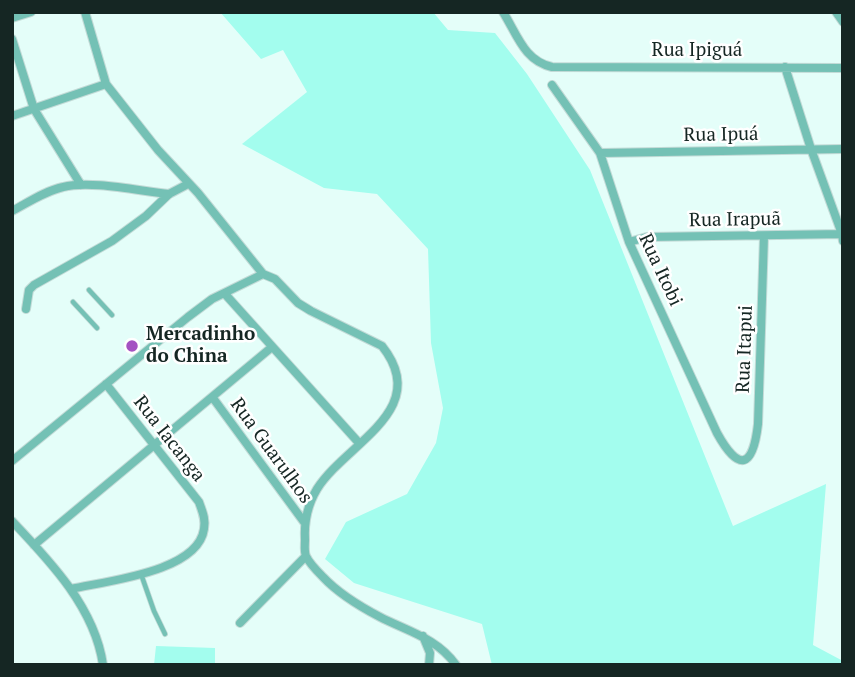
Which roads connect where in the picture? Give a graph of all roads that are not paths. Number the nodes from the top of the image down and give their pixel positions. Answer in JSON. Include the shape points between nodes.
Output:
{"nodes":[{"id":1,"x":31,"y":12,"type":"edge"},
{"id":2,"x":85,"y":12,"type":"edge"},
{"id":3,"x":503,"y":12,"type":"edge"},
{"id":4,"x":836,"y":12,"type":"edge"},
{"id":5,"x":12,"y":18,"type":"edge"},
{"id":6,"x":843,"y":22,"type":"edge"},
{"id":7,"x":12,"y":39,"type":"edge"},
{"id":8,"x":785,"y":66,"type":"junction"},
{"id":9,"x":843,"y":68,"type":"edge"},
{"id":10,"x":106,"y":84,"type":"junction"},
{"id":11,"x":552,"y":85,"type":"dead end"},
{"id":12,"x":34,"y":109,"type":"junction"},
{"id":13,"x":12,"y":116,"type":"edge"},
{"id":14,"x":811,"y":149,"type":"junction"},
{"id":15,"x":843,"y":149,"type":"edge"},
{"id":16,"x":600,"y":153,"type":"junction"},
{"id":17,"x":188,"y":184,"type":"junction"},
{"id":18,"x":81,"y":185,"type":"junction"},
{"id":19,"x":169,"y":194,"type":"junction"},
{"id":20,"x":12,"y":211,"type":"edge"},
{"id":21,"x":843,"y":234,"type":"edge"},
{"id":22,"x":764,"y":236,"type":"junction"},
{"id":23,"x":843,"y":241,"type":"edge"},
{"id":24,"x":629,"y":242,"type":"junction"},
{"id":25,"x":263,"y":274,"type":"junction"},
{"id":26,"x":89,"y":290,"type":"dead end"},
{"id":27,"x":225,"y":294,"type":"junction"},
{"id":28,"x":73,"y":302,"type":"dead end"},
{"id":29,"x":26,"y":309,"type":"dead end"},
{"id":30,"x":112,"y":315,"type":"dead end"},
{"id":31,"x":97,"y":328,"type":"dead end"},
{"id":32,"x":272,"y":347,"type":"junction"},
{"id":33,"x":106,"y":384,"type":"junction"},
{"id":34,"x":213,"y":398,"type":"junction"},
{"id":35,"x":359,"y":443,"type":"junction"},
{"id":36,"x":153,"y":447,"type":"junction"},
{"id":37,"x":747,"y":460,"type":"joint"},
{"id":38,"x":12,"y":461,"type":"edge"},
{"id":39,"x":12,"y":522,"type":"edge"},
{"id":40,"x":304,"y":522,"type":"junction"},
{"id":41,"x":34,"y":545,"type":"junction"},
{"id":42,"x":306,"y":556,"type":"junction"},
{"id":43,"x":141,"y":573,"type":"junction"},
{"id":44,"x":71,"y":589,"type":"junction"},
{"id":45,"x":240,"y":623,"type":"dead end"},
{"id":46,"x":164,"y":634,"type":"dead end"},
{"id":47,"x":423,"y":636,"type":"junction"},
{"id":48,"x":103,"y":665,"type":"edge"},
{"id":49,"x":429,"y":665,"type":"edge"},
{"id":50,"x":456,"y":665,"type":"edge"}],
"edges":[{"from":1,"to":5,"type":"street"},
{"from":2,"to":10,"type":"street"},
{"from":3,"to":8,"type":"street","name":"Rua Ipiguá","via":[[525,50],[536,62],[552,67]]},
{"from":4,"to":6,"type":"street"},
{"from":7,"to":12,"type":"street"},
{"from":8,"to":9,"type":"street","name":"Rua Ipiguá"},
{"from":8,"to":14,"type":"street"},
{"from":10,"to":12,"type":"street"},
{"from":10,"to":17,"type":"street"},
{"from":11,"to":16,"type":"street","name":"Rua Itobi"},
{"from":12,"to":13,"type":"street"},
{"from":12,"to":18,"type":"street"},
{"from":14,"to":15,"type":"street","name":"Rua Ipuá"},
{"from":14,"to":16,"type":"street","name":"Rua Ipuá"},
{"from":14,"to":21,"type":"street"},
{"from":16,"to":24,"type":"street","name":"Rua Itobi"},
{"from":17,"to":19,"type":"street"},
{"from":17,"to":25,"type":"street"},
{"from":18,"to":19,"type":"street"},
{"from":18,"to":20,"type":"street","via":[[47,192]]},
{"from":19,"to":29,"type":"street","via":[[112,241],[34,285]]},
{"from":21,"to":22,"type":"street","name":"Rua Irapuã"},
{"from":21,"to":23,"type":"street"},
{"from":22,"to":24,"type":"street","name":"Rua Irapuã","via":[[647,237]]},
{"from":22,"to":37,"type":"street","name":"Rua Itapui","via":[[758,424]]},
{"from":24,"to":37,"type":"street","name":"Rua Itobi","via":[[726,449],[734,459]]},
{"from":25,"to":27,"type":"street"},
{"from":25,"to":35,"type":"street","via":[[275,279],[298,303],[382,346],[391,358],[396,400],[379,426]]},
{"from":26,"to":30,"type":"lane"},
{"from":27,"to":32,"type":"street"},
{"from":27,"to":33,"type":"street","via":[[188,317]]},
{"from":28,"to":31,"type":"lane"},
{"from":32,"to":34,"type":"street"},
{"from":32,"to":35,"type":"street"},
{"from":33,"to":36,"type":"street","name":"Rua Iacanga"},
{"from":33,"to":38,"type":"street"},
{"from":34,"to":36,"type":"street"},
{"from":34,"to":40,"type":"street","name":"Rua Guarulhos"},
{"from":35,"to":40,"type":"street","via":[[316,490]]},
{"from":36,"to":41,"type":"street"},
{"from":36,"to":43,"type":"street","name":"Rua Iacanga","via":[[199,502],[205,526],[196,547],[185,556]]},
{"from":39,"to":41,"type":"street"},
{"from":40,"to":42,"type":"street"},
{"from":41,"to":44,"type":"street"},
{"from":42,"to":45,"type":"street"},
{"from":42,"to":47,"type":"street","via":[[331,585],[357,603]]},
{"from":43,"to":44,"type":"street","name":"Rua Iacanga"},
{"from":43,"to":46,"type":"lane"},
{"from":44,"to":48,"type":"street","via":[[96,637]]},
{"from":47,"to":49,"type":"street"},
{"from":47,"to":50,"type":"street"}]}
